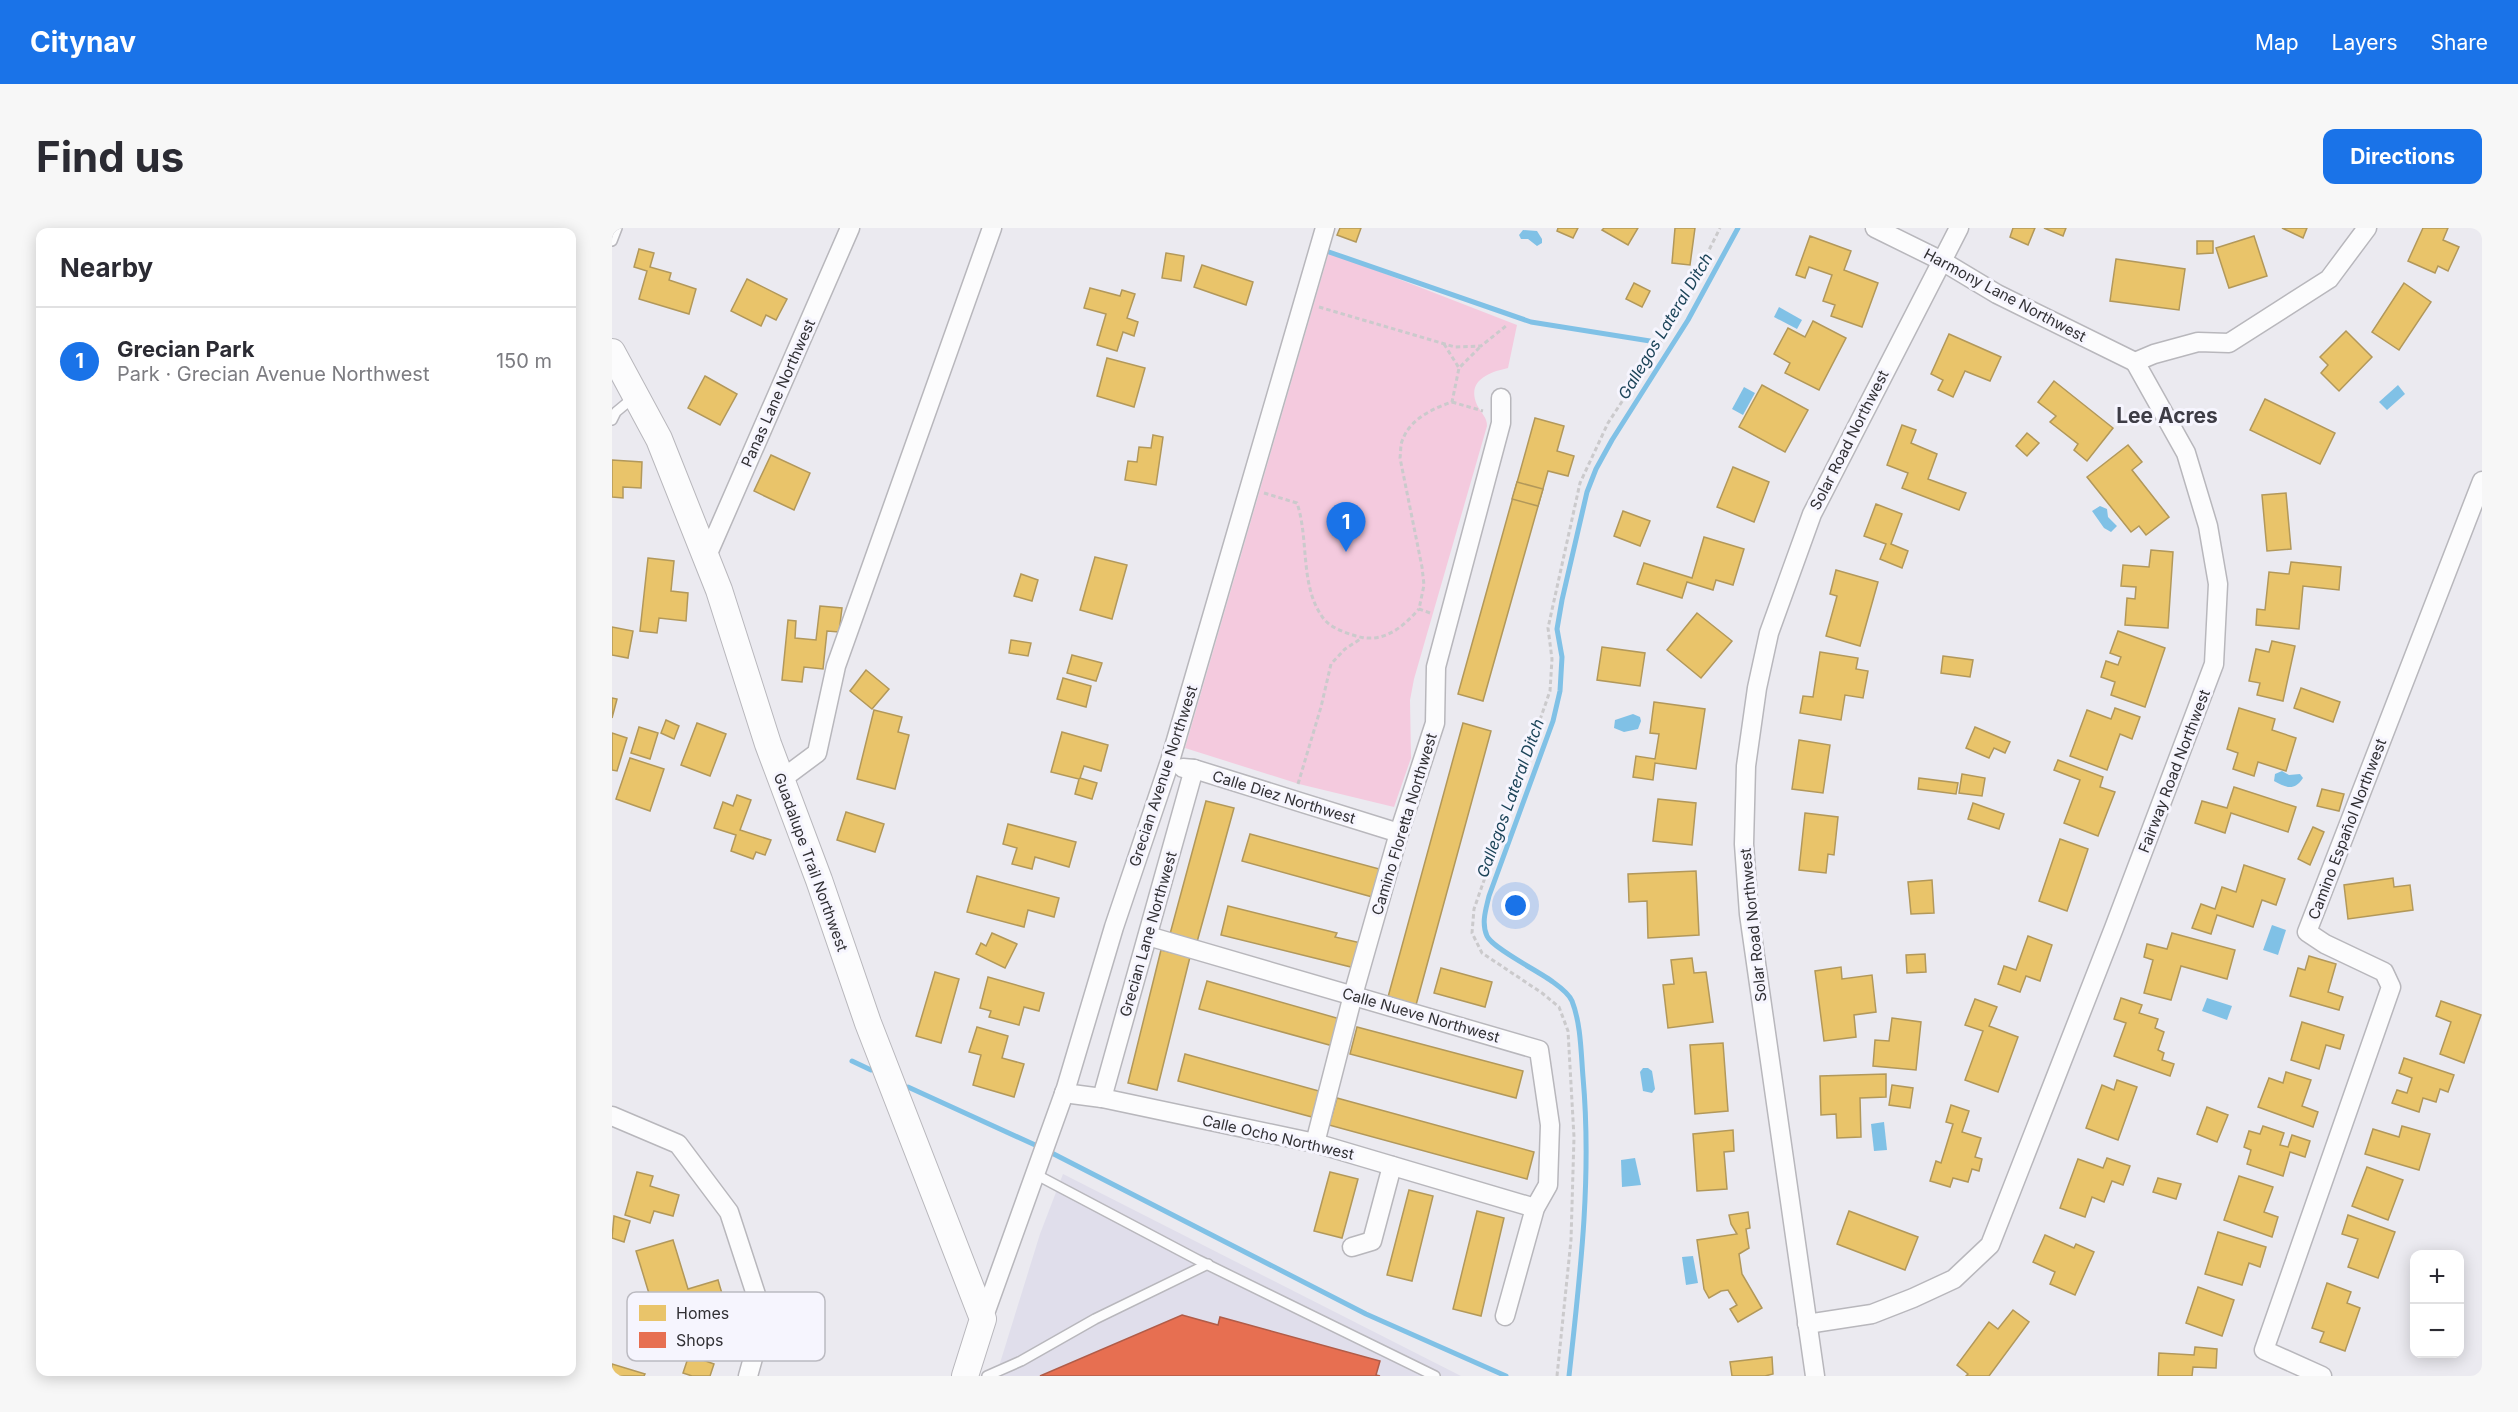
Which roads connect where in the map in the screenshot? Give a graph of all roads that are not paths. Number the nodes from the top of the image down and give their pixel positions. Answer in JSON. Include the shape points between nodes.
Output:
{"nodes":[{"id":1,"x":616,"y":228,"type":"edge"},
{"id":2,"x":850,"y":228,"type":"edge"},
{"id":3,"x":992,"y":228,"type":"edge"},
{"id":4,"x":1325,"y":228,"type":"edge"},
{"id":5,"x":1875,"y":228,"type":"edge"},
{"id":6,"x":1959,"y":228,"type":"edge"},
{"id":7,"x":2367,"y":228,"type":"edge"},
{"id":8,"x":612,"y":241,"type":"edge"},
{"id":9,"x":1942,"y":261,"type":"junction"},
{"id":10,"x":612,"y":352,"type":"edge"},
{"id":11,"x":2135,"y":362,"type":"junction"},
{"id":12,"x":636,"y":395,"type":"junction"},
{"id":13,"x":1501,"y":398,"type":"dead end"},
{"id":14,"x":612,"y":420,"type":"edge"},
{"id":15,"x":2482,"y":481,"type":"edge"},
{"id":16,"x":706,"y":558,"type":"junction"},
{"id":17,"x":1168,"y":768,"type":"junction"},
{"id":18,"x":1194,"y":769,"type":"junction"},
{"id":19,"x":782,"y":779,"type":"junction"},
{"id":20,"x":1400,"y":833,"type":"junction"},
{"id":21,"x":1148,"y":936,"type":"junction"},
{"id":22,"x":1353,"y":995,"type":"junction"},
{"id":23,"x":1064,"y":1093,"type":"junction"},
{"id":24,"x":1102,"y":1098,"type":"junction"},
{"id":25,"x":612,"y":1116,"type":"edge"},
{"id":26,"x":1315,"y":1143,"type":"junction"},
{"id":27,"x":1392,"y":1166,"type":"junction"},
{"id":28,"x":1035,"y":1174,"type":"junction"},
{"id":29,"x":1535,"y":1208,"type":"junction"},
{"id":30,"x":1352,"y":1247,"type":"dead end"},
{"id":31,"x":1208,"y":1264,"type":"junction"},
{"id":32,"x":755,"y":1292,"type":"edge"},
{"id":33,"x":1505,"y":1317,"type":"dead end"},
{"id":34,"x":983,"y":1319,"type":"junction"},
{"id":35,"x":1807,"y":1324,"type":"junction"},
{"id":36,"x":752,"y":1361,"type":"edge"},
{"id":37,"x":748,"y":1376,"type":"edge"},
{"id":38,"x":965,"y":1376,"type":"edge"},
{"id":39,"x":987,"y":1376,"type":"edge"},
{"id":40,"x":1435,"y":1376,"type":"edge"},
{"id":41,"x":1815,"y":1376,"type":"edge"},
{"id":42,"x":2322,"y":1376,"type":"edge"}],
"edges":[{"from":1,"to":8,"type":"lane"},
{"from":2,"to":16,"type":"street","name":"Panas Lane Northwest"},
{"from":3,"to":19,"type":"street","via":[[836,666],[817,753]]},
{"from":4,"to":17,"type":"street","name":"Grecian Avenue Northwest"},
{"from":5,"to":9,"type":"street","name":"Harmony Lane Northwest"},
{"from":6,"to":9,"type":"street","name":"Solar Road Northwest"},
{"from":7,"to":11,"type":"street","via":[[2330,279],[2229,343],[2198,342]]},
{"from":9,"to":11,"type":"street","name":"Harmony Lane Northwest","via":[[1997,294]]},
{"from":9,"to":35,"type":"street","name":"Solar Road Northwest","via":[[1812,514],[1769,633],[1746,766],[1744,844],[1749,914]]},
{"from":10,"to":12,"type":"street","name":"Guadalupe Trail Northwest"},
{"from":11,"to":35,"type":"street","name":"Fairway Road Northwest","via":[[2186,453],[2208,526],[2218,584],[2214,664],[1990,1245],[1954,1279],[1913,1298],[1872,1314]]},
{"from":12,"to":14,"type":"lane"},
{"from":12,"to":16,"type":"street","name":"Guadalupe Trail Northwest","via":[[659,439]]},
{"from":13,"to":20,"type":"street","name":"Camino Floretta Northwest","via":[[1501,423],[1436,667],[1436,723]]},
{"from":15,"to":42,"type":"street","name":"Camino Español Northwest","via":[[2307,932],[2384,972],[2391,987],[2264,1350]]},
{"from":16,"to":19,"type":"street","name":"Guadalupe Trail Northwest"},
{"from":17,"to":18,"type":"street","name":"Calle Diez Northwest"},
{"from":17,"to":23,"type":"street","name":"Grecian Avenue Northwest"},
{"from":18,"to":20,"type":"street","name":"Calle Diez Northwest"},
{"from":18,"to":21,"type":"street","name":"Grecian Lane Northwest"},
{"from":19,"to":34,"type":"street","name":"Guadalupe Trail Northwest","via":[[868,1023]]},
{"from":20,"to":22,"type":"street","name":"Camino Floretta Northwest"},
{"from":21,"to":22,"type":"street","name":"Calle Nueve Northwest"},
{"from":21,"to":24,"type":"street","name":"Grecian Lane Northwest"},
{"from":22,"to":26,"type":"street","name":"Camino Floretta Northwest"},
{"from":22,"to":29,"type":"street","name":"Calle Nueve Northwest","via":[[1539,1050],[1550,1125],[1548,1185]]},
{"from":23,"to":24,"type":"street","name":"Calle Ocho Northwest"},
{"from":23,"to":28,"type":"street","name":"Grecian Avenue Northwest"},
{"from":24,"to":26,"type":"street","name":"Calle Ocho Northwest"},
{"from":25,"to":32,"type":"street","via":[[678,1144],[729,1212]]},
{"from":26,"to":27,"type":"street","name":"Calle Ocho Northwest"},
{"from":27,"to":29,"type":"street","name":"Calle Ocho Northwest"},
{"from":27,"to":30,"type":"street","via":[[1372,1240]]},
{"from":28,"to":31,"type":"lane"},
{"from":28,"to":34,"type":"street","name":"Grecian Avenue Northwest"},
{"from":29,"to":33,"type":"street"},
{"from":31,"to":39,"type":"lane"},
{"from":31,"to":40,"type":"lane"},
{"from":34,"to":38,"type":"street"},
{"from":35,"to":41,"type":"street","name":"Solar Road Northwest"},
{"from":36,"to":37,"type":"street"}]}
